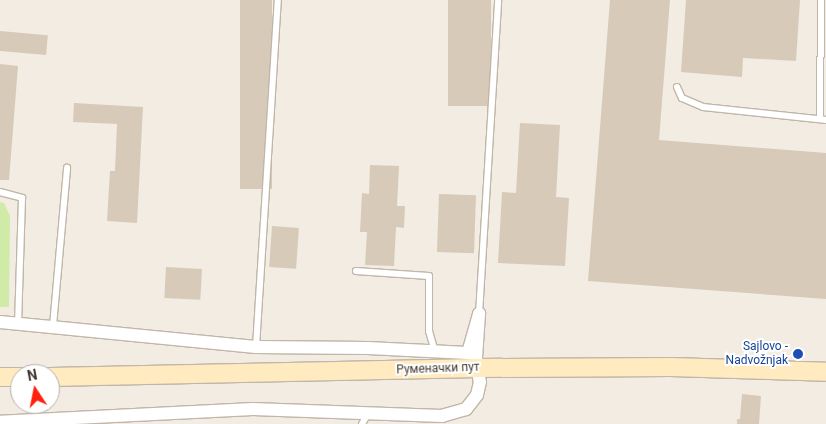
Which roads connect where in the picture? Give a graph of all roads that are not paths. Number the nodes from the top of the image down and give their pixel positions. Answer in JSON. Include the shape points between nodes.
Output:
{"nodes":[{"id":1,"x":278,"y":0,"type":"edge"},
{"id":2,"x":498,"y":0,"type":"edge"},
{"id":3,"x":821,"y":0,"type":"edge"},
{"id":4,"x":677,"y":86,"type":"dead end"},
{"id":5,"x":823,"y":118,"type":"edge"},
{"id":6,"x":66,"y":168,"type":"dead end"},
{"id":7,"x":0,"y":192,"type":"edge"},
{"id":8,"x":356,"y":271,"type":"dead end"},
{"id":9,"x":479,"y":314,"type":"junction"},
{"id":10,"x":0,"y":322,"type":"edge"},
{"id":11,"x":18,"y":324,"type":"junction"},
{"id":12,"x":53,"y":326,"type":"junction"},
{"id":13,"x":256,"y":347,"type":"junction"},
{"id":14,"x":436,"y":352,"type":"junction"},
{"id":15,"x":479,"y":368,"type":"junction"},
{"id":16,"x":826,"y":372,"type":"edge"},
{"id":17,"x":60,"y":377,"type":"edge"},
{"id":18,"x":364,"y":419,"type":"edge"},
{"id":19,"x":0,"y":422,"type":"edge"}],
"edges":[{"from":1,"to":13,"type":"lane"},
{"from":2,"to":9,"type":"lane"},
{"from":3,"to":5,"type":"lane"},
{"from":4,"to":5,"type":"lane","via":[[682,98],[703,106]]},
{"from":6,"to":12,"type":"lane"},
{"from":7,"to":11,"type":"lane","via":[[22,198]]},
{"from":8,"to":14,"type":"lane","via":[[429,276],[429,331]]},
{"from":9,"to":14,"type":"street","via":[[468,353]]},
{"from":9,"to":15,"type":"street","via":[[476,358]]},
{"from":10,"to":11,"type":"street"},
{"from":11,"to":12,"type":"street"},
{"from":12,"to":13,"type":"street"},
{"from":13,"to":14,"type":"street"},
{"from":15,"to":16,"type":"main road","name":"Руменачки пут","via":[[671,367]]},
{"from":15,"to":17,"type":"main road","name":"Руменачки пут"},
{"from":15,"to":18,"type":"street","via":[[477,396],[466,410],[442,416]]},
{"from":18,"to":19,"type":"street","via":[[253,410]]}]}
